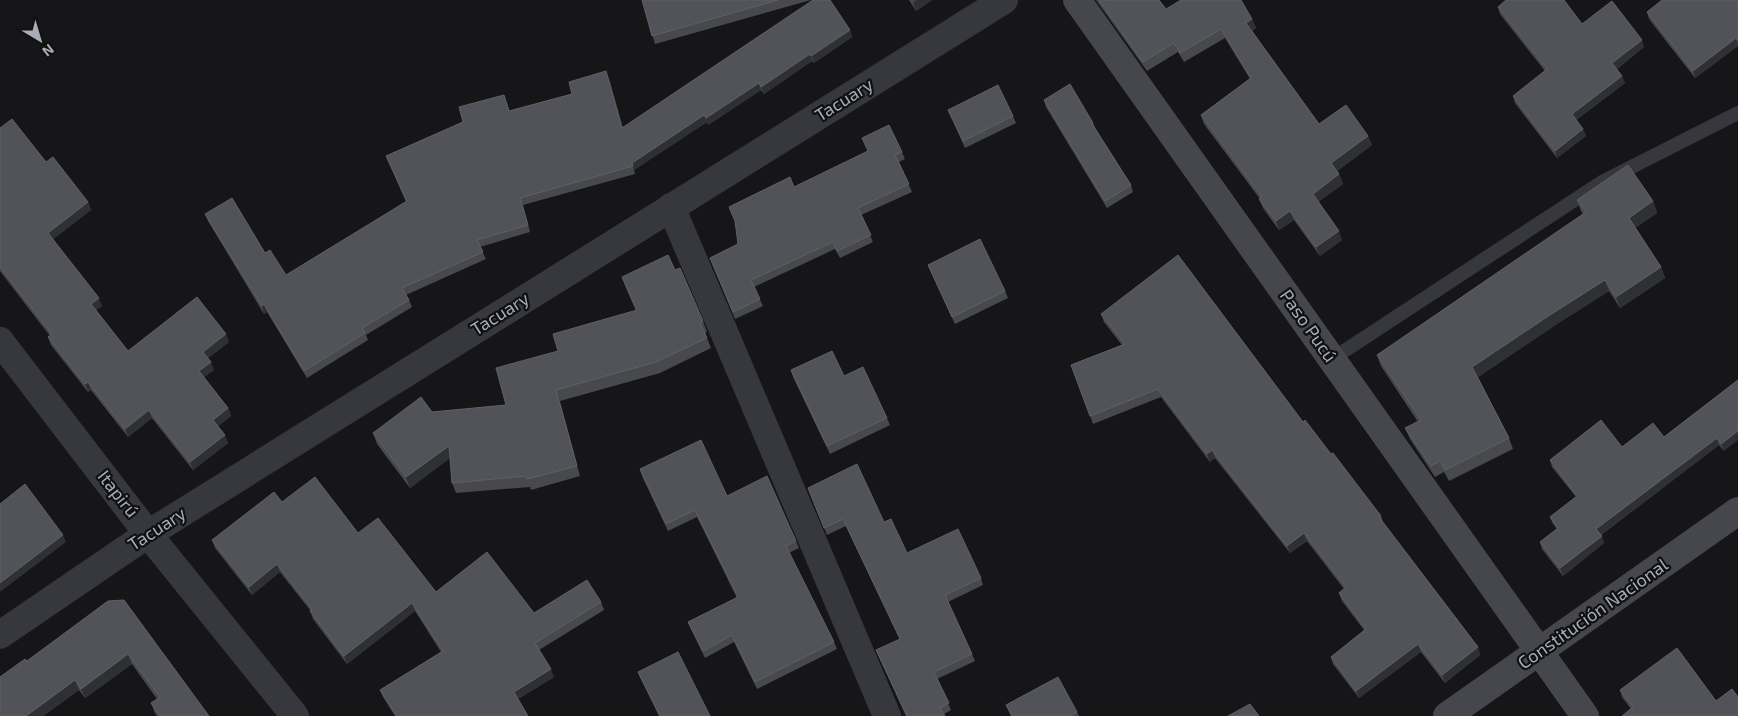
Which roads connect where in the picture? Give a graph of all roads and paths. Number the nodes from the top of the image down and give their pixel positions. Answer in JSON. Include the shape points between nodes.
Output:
{"nodes":[{"id":1,"x":1004,"y":0,"type":"edge"},
{"id":2,"x":1077,"y":0,"type":"edge"},
{"id":3,"x":1738,"y":113,"type":"edge"},
{"id":4,"x":671,"y":207,"type":"junction"},
{"id":5,"x":0,"y":341,"type":"edge"},
{"id":6,"x":1332,"y":359,"type":"junction"},
{"id":7,"x":1738,"y":512,"type":"edge"},
{"id":8,"x":148,"y":534,"type":"junction"},
{"id":9,"x":0,"y":635,"type":"edge"},
{"id":10,"x":1539,"y":651,"type":"junction"},
{"id":11,"x":295,"y":716,"type":"edge"},
{"id":12,"x":887,"y":716,"type":"edge"},
{"id":13,"x":1447,"y":716,"type":"edge"},
{"id":14,"x":1585,"y":716,"type":"edge"}],
"edges":[{"from":1,"to":4,"type":"street","name":"Tacuary"},
{"from":2,"to":6,"type":"main road","name":"Paso Pucú"},
{"from":3,"to":6,"type":"lane","via":[[1602,182]]},
{"from":4,"to":8,"type":"street","name":"Tacuary"},
{"from":4,"to":12,"type":"street"},
{"from":5,"to":8,"type":"street","name":"Itapirú"},
{"from":6,"to":10,"type":"main road","name":"Paso Pucú"},
{"from":7,"to":10,"type":"main road","name":"Constitución Nacional"},
{"from":8,"to":9,"type":"street","name":"Tacuary"},
{"from":8,"to":11,"type":"street","name":"Itapirú"},
{"from":10,"to":13,"type":"main road","name":"Constitución Nacional"},
{"from":10,"to":14,"type":"main road","name":"Paso Pucú"}]}
